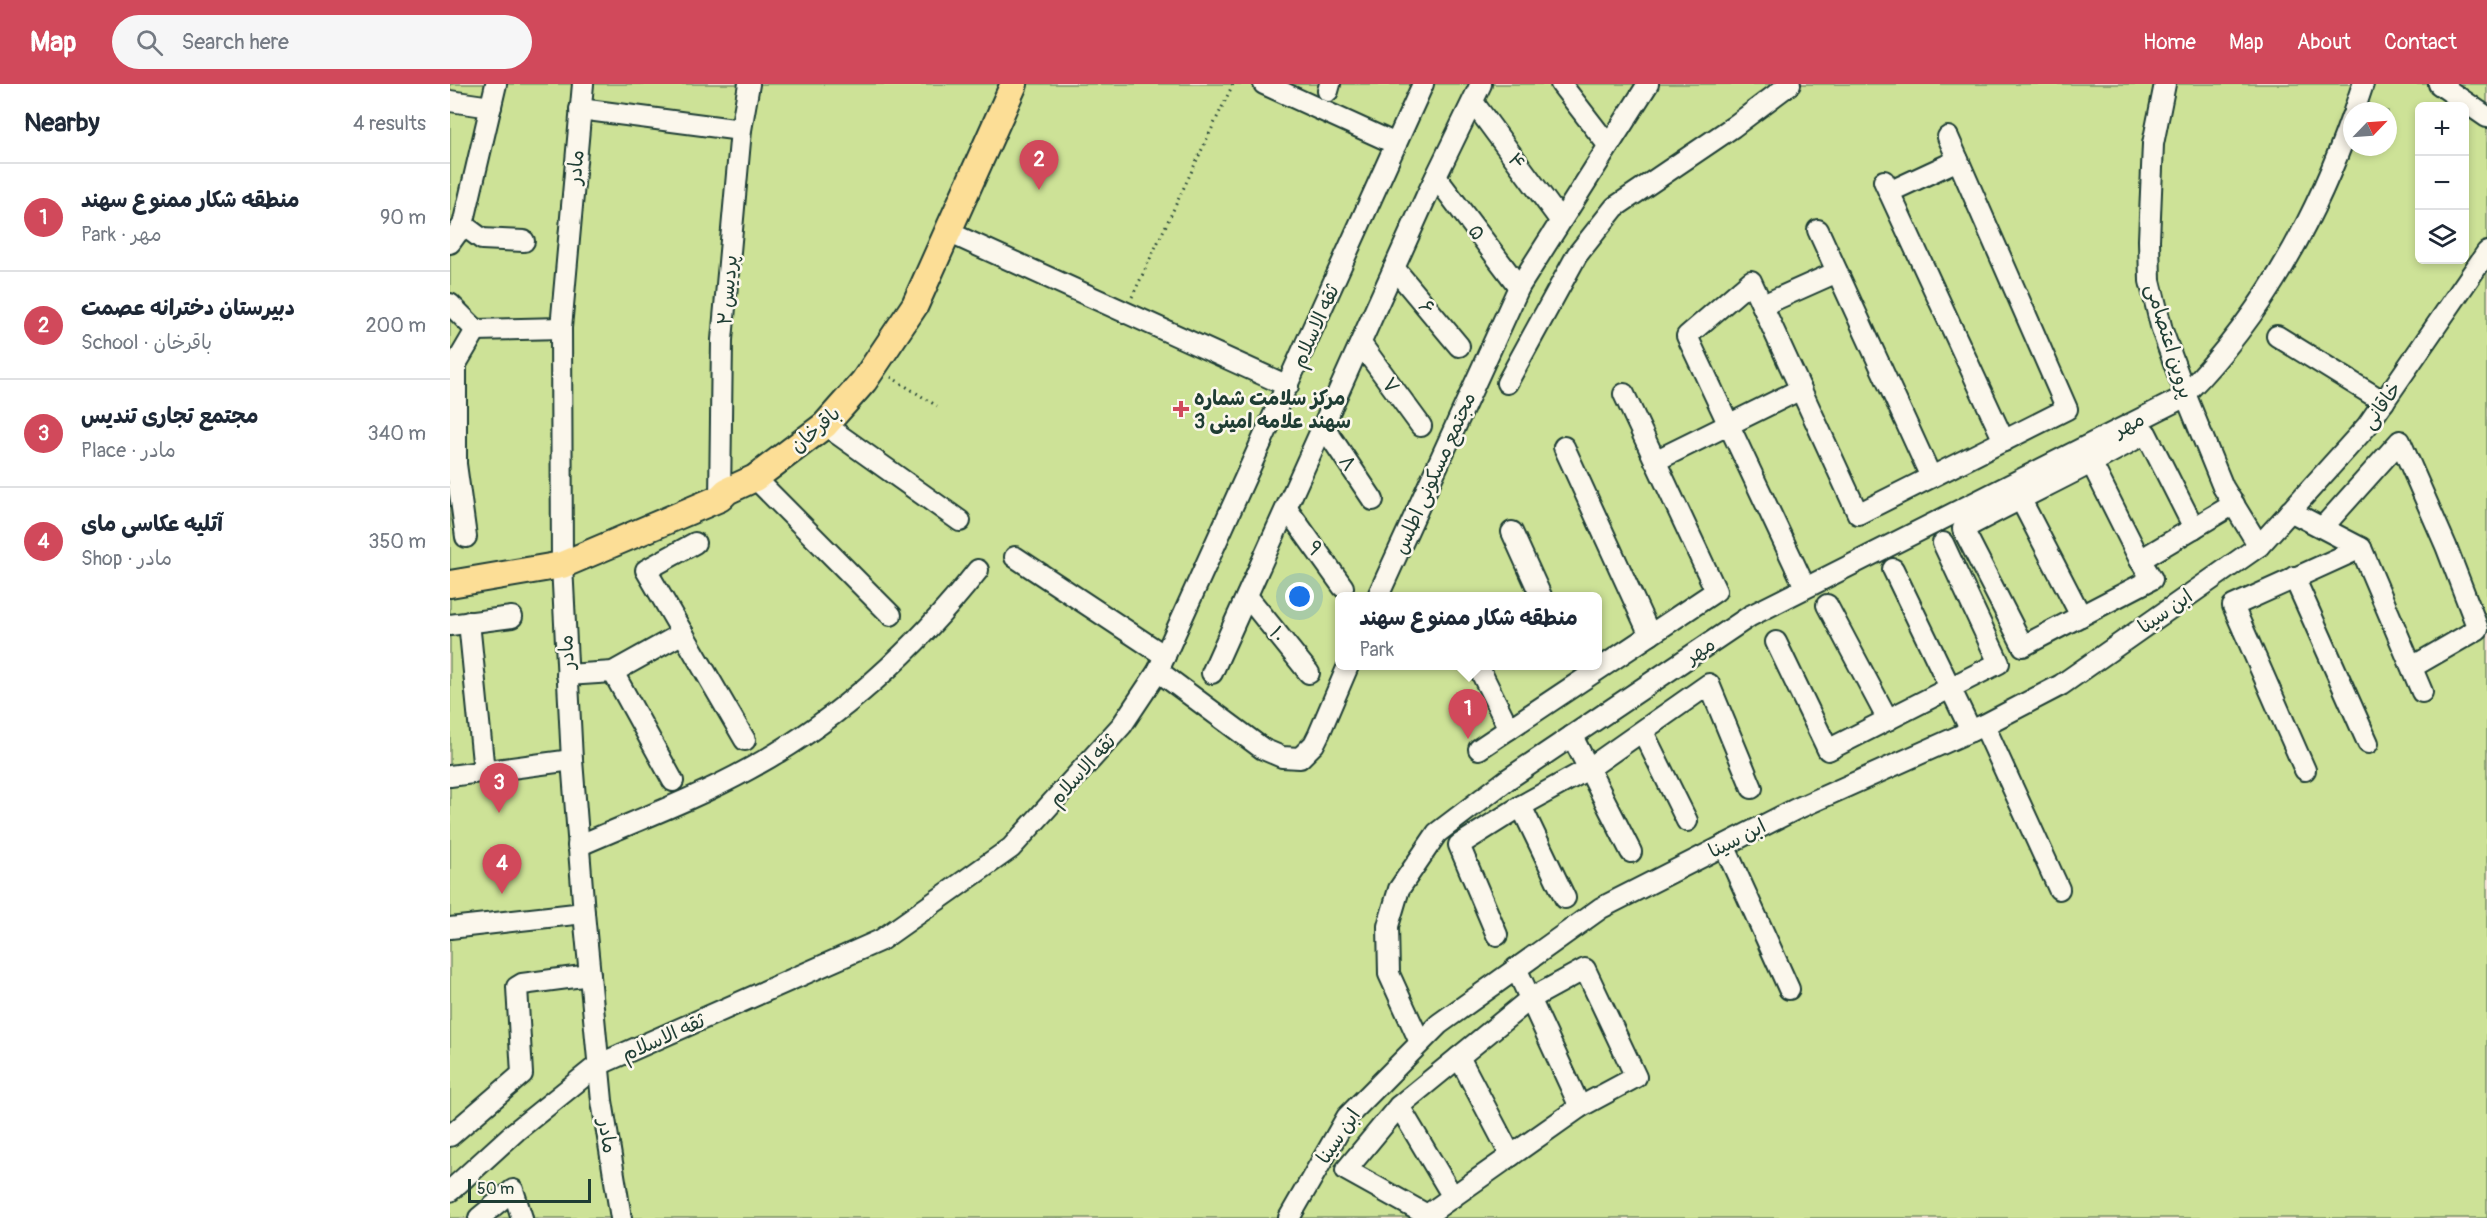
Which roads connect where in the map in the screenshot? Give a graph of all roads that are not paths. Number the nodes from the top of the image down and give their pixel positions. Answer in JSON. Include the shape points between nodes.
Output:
{"nodes":[{"id":1,"x":495,"y":84,"type":"edge"},
{"id":2,"x":583,"y":84,"type":"edge"},
{"id":3,"x":749,"y":84,"type":"edge"},
{"id":4,"x":1014,"y":84,"type":"edge"},
{"id":5,"x":1264,"y":84,"type":"edge"},
{"id":6,"x":1424,"y":84,"type":"edge"},
{"id":7,"x":1561,"y":84,"type":"edge"},
{"id":8,"x":1648,"y":84,"type":"edge"},
{"id":9,"x":1790,"y":84,"type":"edge"},
{"id":10,"x":2165,"y":84,"type":"edge"},
{"id":11,"x":2363,"y":84,"type":"edge"},
{"id":12,"x":2439,"y":84,"type":"edge"},
{"id":13,"x":1477,"y":93,"type":"edge"},
{"id":14,"x":450,"y":100,"type":"edge"},
{"id":15,"x":2357,"y":102,"type":"edge"},
{"id":16,"x":491,"y":107,"type":"junction"},
{"id":17,"x":580,"y":109,"type":"junction"},
{"id":18,"x":2487,"y":117,"type":"edge"},
{"id":19,"x":741,"y":130,"type":"junction"},
{"id":20,"x":1948,"y":137,"type":"dead end"},
{"id":21,"x":2343,"y":142,"type":"edge"},
{"id":22,"x":1396,"y":144,"type":"junction"},
{"id":23,"x":1608,"y":145,"type":"junction"},
{"id":24,"x":1958,"y":160,"type":"junction"},
{"id":25,"x":1436,"y":177,"type":"junction"},
{"id":26,"x":1560,"y":220,"type":"junction"},
{"id":27,"x":463,"y":225,"type":"junction"},
{"id":28,"x":1818,"y":230,"type":"dead end"},
{"id":29,"x":948,"y":232,"type":"junction"},
{"id":30,"x":524,"y":240,"type":"dead end"},
{"id":31,"x":450,"y":243,"type":"edge"},
{"id":32,"x":2487,"y":252,"type":"edge"},
{"id":33,"x":1394,"y":268,"type":"junction"},
{"id":34,"x":1837,"y":272,"type":"junction"},
{"id":35,"x":1519,"y":287,"type":"junction"},
{"id":36,"x":450,"y":304,"type":"edge"},
{"id":37,"x":1763,"y":305,"type":"junction"},
{"id":38,"x":561,"y":328,"type":"junction"},
{"id":39,"x":476,"y":330,"type":"junction"},
{"id":40,"x":2277,"y":336,"type":"dead end"},
{"id":41,"x":1361,"y":344,"type":"junction"},
{"id":42,"x":1459,"y":346,"type":"dead end"},
{"id":43,"x":1507,"y":383,"type":"dead end"},
{"id":44,"x":1288,"y":386,"type":"junction"},
{"id":45,"x":1801,"y":389,"type":"junction"},
{"id":46,"x":1624,"y":394,"type":"dead end"},
{"id":47,"x":2185,"y":395,"type":"junction"},
{"id":48,"x":2384,"y":402,"type":"junction"},
{"id":49,"x":825,"y":425,"type":"junction"},
{"id":50,"x":1728,"y":425,"type":"junction"},
{"id":51,"x":1421,"y":426,"type":"dead end"},
{"id":52,"x":1324,"y":427,"type":"junction"},
{"id":53,"x":2004,"y":441,"type":"junction"},
{"id":54,"x":1564,"y":447,"type":"dead end"},
{"id":55,"x":1655,"y":461,"type":"junction"},
{"id":56,"x":453,"y":464,"type":"edge"},
{"id":57,"x":2092,"y":464,"type":"junction"},
{"id":58,"x":1931,"y":477,"type":"junction"},
{"id":59,"x":755,"y":478,"type":"junction"},
{"id":60,"x":720,"y":498,"type":"junction"},
{"id":61,"x":2020,"y":498,"type":"junction"},
{"id":62,"x":1373,"y":500,"type":"dead end"},
{"id":63,"x":2234,"y":504,"type":"junction"},
{"id":64,"x":1287,"y":509,"type":"junction"},
{"id":65,"x":2290,"y":512,"type":"junction"},
{"id":66,"x":960,"y":521,"type":"dead end"},
{"id":67,"x":2323,"y":527,"type":"junction"},
{"id":68,"x":2194,"y":528,"type":"junction"},
{"id":69,"x":1512,"y":532,"type":"dead end"},
{"id":70,"x":466,"y":537,"type":"dead end"},
{"id":71,"x":695,"y":543,"type":"dead end"},
{"id":72,"x":1943,"y":543,"type":"dead end"},
{"id":73,"x":2259,"y":546,"type":"junction"},
{"id":74,"x":2361,"y":548,"type":"junction"},
{"id":75,"x":1015,"y":557,"type":"dead end"},
{"id":76,"x":2140,"y":560,"type":"junction"},
{"id":77,"x":562,"y":565,"type":"junction"},
{"id":78,"x":1893,"y":569,"type":"dead end"},
{"id":79,"x":978,"y":570,"type":"dead end"},
{"id":80,"x":2294,"y":578,"type":"junction"},
{"id":81,"x":450,"y":584,"type":"edge"},
{"id":82,"x":1343,"y":587,"type":"dead end"},
{"id":83,"x":1805,"y":588,"type":"junction"},
{"id":84,"x":1380,"y":592,"type":"edge"},
{"id":85,"x":1539,"y":592,"type":"edge"},
{"id":86,"x":1247,"y":596,"type":"junction"},
{"id":87,"x":1827,"y":604,"type":"dead end"},
{"id":88,"x":891,"y":615,"type":"dead end"},
{"id":89,"x":512,"y":616,"type":"dead end"},
{"id":90,"x":2081,"y":616,"type":"junction"},
{"id":91,"x":460,"y":624,"type":"edge"},
{"id":92,"x":683,"y":633,"type":"junction"},
{"id":93,"x":1650,"y":635,"type":"junction"},
{"id":94,"x":1776,"y":642,"type":"dead end"},
{"id":95,"x":1602,"y":660,"type":"edge"},
{"id":96,"x":1161,"y":663,"type":"junction"},
{"id":97,"x":2414,"y":666,"type":"junction"},
{"id":98,"x":1346,"y":670,"type":"edge"},
{"id":99,"x":1480,"y":670,"type":"edge"},
{"id":100,"x":613,"y":672,"type":"junction"},
{"id":101,"x":1212,"y":673,"type":"dead end"},
{"id":102,"x":1309,"y":673,"type":"dead end"},
{"id":103,"x":1576,"y":674,"type":"edge"},
{"id":104,"x":567,"y":675,"type":"junction"},
{"id":105,"x":1951,"y":689,"type":"junction"},
{"id":106,"x":2422,"y":692,"type":"dead end"},
{"id":107,"x":1888,"y":720,"type":"junction"},
{"id":108,"x":1978,"y":728,"type":"junction"},
{"id":109,"x":1509,"y":729,"type":"junction"},
{"id":110,"x":1643,"y":732,"type":"junction"},
{"id":111,"x":1572,"y":736,"type":"junction"},
{"id":112,"x":745,"y":740,"type":"dead end"},
{"id":113,"x":2368,"y":743,"type":"dead end"},
{"id":114,"x":1479,"y":749,"type":"dead end"},
{"id":115,"x":572,"y":760,"type":"junction"},
{"id":116,"x":1588,"y":768,"type":"junction"},
{"id":117,"x":2305,"y":770,"type":"dead end"},
{"id":118,"x":484,"y":772,"type":"junction"},
{"id":119,"x":450,"y":776,"type":"edge"},
{"id":120,"x":673,"y":781,"type":"dead end"},
{"id":121,"x":1752,"y":788,"type":"dead end"},
{"id":122,"x":1521,"y":807,"type":"junction"},
{"id":123,"x":1687,"y":821,"type":"dead end"},
{"id":124,"x":1724,"y":845,"type":"junction"},
{"id":125,"x":578,"y":846,"type":"junction"},
{"id":126,"x":1631,"y":852,"type":"dead end"},
{"id":127,"x":2059,"y":889,"type":"dead end"},
{"id":128,"x":1565,"y":898,"type":"dead end"},
{"id":129,"x":584,"y":913,"type":"junction"},
{"id":130,"x":450,"y":928,"type":"edge"},
{"id":131,"x":1497,"y":935,"type":"dead end"},
{"id":132,"x":1516,"y":969,"type":"junction"},
{"id":133,"x":590,"y":975,"type":"junction"},
{"id":134,"x":1789,"y":989,"type":"dead end"},
{"id":135,"x":1530,"y":999,"type":"junction"},
{"id":136,"x":1420,"y":1042,"type":"junction"},
{"id":137,"x":1459,"y":1058,"type":"junction"},
{"id":138,"x":598,"y":1065,"type":"junction"},
{"id":139,"x":1399,"y":1106,"type":"junction"},
{"id":140,"x":1580,"y":1107,"type":"junction"},
{"id":141,"x":450,"y":1135,"type":"edge"},
{"id":142,"x":1511,"y":1156,"type":"junction"},
{"id":143,"x":450,"y":1191,"type":"edge"},
{"id":144,"x":1453,"y":1197,"type":"junction"},
{"id":145,"x":480,"y":1218,"type":"edge"},
{"id":146,"x":522,"y":1218,"type":"edge"},
{"id":147,"x":621,"y":1218,"type":"edge"},
{"id":148,"x":1289,"y":1218,"type":"edge"}],
"edges":[{"from":1,"to":16,"type":"street"},
{"from":2,"to":17,"type":"street","name":"مادر"},
{"from":3,"to":19,"type":"street","name":"پردیس ۲"},
{"from":4,"to":29,"type":"main road","name":"باقرخان"},
{"from":5,"to":22,"type":"street"},
{"from":6,"to":22,"type":"street","name":"ثقه الاسلام"},
{"from":7,"to":23,"type":"street"},
{"from":8,"to":23,"type":"street","name":"مجتمع مسکونی اطلس"},
{"from":9,"to":43,"type":"street","via":[[1615,207],[1576,255]]},
{"from":10,"to":47,"type":"street","name":"پروین اعتصامی","via":[[2153,144],[2151,281],[2162,330]]},
{"from":11,"to":15,"type":"street"},
{"from":12,"to":18,"type":"street"},
{"from":13,"to":25,"type":"street"},
{"from":13,"to":26,"type":"street","name":"۴"},
{"from":14,"to":16,"type":"street"},
{"from":16,"to":27,"type":"street"},
{"from":17,"to":19,"type":"street"},
{"from":17,"to":38,"type":"street","name":"مادر"},
{"from":19,"to":60,"type":"street","name":"پردیس ۲","via":[[722,340]]},
{"from":20,"to":24,"type":"street"},
{"from":21,"to":47,"type":"street","name":"مهر","via":[[2301,235],[2259,306]]},
{"from":22,"to":44,"type":"street","name":"ثقه الاسلام"},
{"from":23,"to":26,"type":"street","name":"مجتمع مسکونی اطلس"},
{"from":24,"to":53,"type":"street","via":[[2067,409]]},
{"from":24,"to":53,"type":"street","via":[[1886,187]]},
{"from":25,"to":33,"type":"street"},
{"from":25,"to":35,"type":"street","name":"۵"},
{"from":26,"to":35,"type":"street","name":"مجتمع مسکونی اطلس"},
{"from":27,"to":30,"type":"street","via":[[482,238]]},
{"from":27,"to":31,"type":"street"},
{"from":28,"to":34,"type":"street"},
{"from":29,"to":44,"type":"street"},
{"from":29,"to":49,"type":"main road","name":"باقرخان","via":[[915,305],[864,381]]},
{"from":32,"to":48,"type":"street","name":"خاقانی"},
{"from":33,"to":41,"type":"street"},
{"from":33,"to":42,"type":"street","name":"۶"},
{"from":34,"to":37,"type":"street"},
{"from":34,"to":58,"type":"street"},
{"from":35,"to":84,"type":"street","name":"مجتمع مسکونی اطلس"},
{"from":36,"to":39,"type":"street"},
{"from":37,"to":45,"type":"street"},
{"from":37,"to":50,"type":"street","via":[[1751,281],[1687,336]]},
{"from":38,"to":39,"type":"street"},
{"from":38,"to":77,"type":"street","name":"مادر"},
{"from":39,"to":56,"type":"street","via":[[456,364]]},
{"from":40,"to":48,"type":"street"},
{"from":41,"to":51,"type":"street","name":"۷"},
{"from":41,"to":52,"type":"street"},
{"from":44,"to":96,"type":"street","name":"ثقه الاسلام"},
{"from":45,"to":50,"type":"street"},
{"from":45,"to":58,"type":"street","via":[[1858,513]]},
{"from":46,"to":55,"type":"street"},
{"from":47,"to":63,"type":"street","name":"پروین اعتصامی","via":[[2223,487]]},
{"from":47,"to":83,"type":"street","name":"مهر"},
{"from":48,"to":65,"type":"street","name":"خاقانی"},
{"from":49,"to":59,"type":"main road","name":"باقرخان"},
{"from":49,"to":66,"type":"street"},
{"from":50,"to":55,"type":"street"},
{"from":50,"to":83,"type":"street"},
{"from":52,"to":62,"type":"street","name":"۸"},
{"from":52,"to":64,"type":"street"},
{"from":53,"to":58,"type":"street"},
{"from":54,"to":93,"type":"street"},
{"from":55,"to":93,"type":"street","via":[[1716,591]]},
{"from":56,"to":70,"type":"street"},
{"from":57,"to":61,"type":"street"},
{"from":57,"to":68,"type":"street","via":[[2146,433]]},
{"from":57,"to":76,"type":"street"},
{"from":59,"to":60,"type":"main road","name":"باقرخان"},
{"from":59,"to":88,"type":"street"},
{"from":60,"to":77,"type":"main road","name":"باقرخان"},
{"from":61,"to":90,"type":"street"},
{"from":61,"to":90,"type":"street","via":[[1963,529],[2023,646]]},
{"from":63,"to":68,"type":"street"},
{"from":63,"to":73,"type":"street","name":"پروین اعتصامی"},
{"from":64,"to":82,"type":"street","name":"۹"},
{"from":64,"to":86,"type":"street"},
{"from":65,"to":67,"type":"street"},
{"from":65,"to":73,"type":"street","name":"خاقانی"},
{"from":67,"to":74,"type":"street"},
{"from":67,"to":97,"type":"street","via":[[2400,441],[2478,629]]},
{"from":68,"to":76,"type":"street"},
{"from":69,"to":85,"type":"street"},
{"from":71,"to":92,"type":"street","via":[[646,570]]},
{"from":72,"to":105,"type":"street","via":[[2000,663]]},
{"from":73,"to":108,"type":"street","name":"ابن سینا","via":[[2061,685]]},
{"from":74,"to":80,"type":"street"},
{"from":74,"to":97,"type":"street"},
{"from":75,"to":96,"type":"street"},
{"from":76,"to":90,"type":"street","via":[[2152,579]]},
{"from":77,"to":81,"type":"main road","name":"باقرخان"},
{"from":77,"to":104,"type":"street","name":"مادر"},
{"from":78,"to":105,"type":"street"},
{"from":79,"to":125,"type":"street","via":[[943,615],[906,652],[813,730],[748,770]]},
{"from":80,"to":113,"type":"street"},
{"from":80,"to":117,"type":"street","via":[[2233,606]]},
{"from":83,"to":111,"type":"street","name":"مهر","via":[[1750,616]]},
{"from":86,"to":101,"type":"street"},
{"from":86,"to":102,"type":"street","name":"۱۰"},
{"from":87,"to":107,"type":"street"},
{"from":89,"to":91,"type":"street"},
{"from":91,"to":118,"type":"street"},
{"from":92,"to":100,"type":"street"},
{"from":92,"to":112,"type":"street"},
{"from":93,"to":95,"type":"street"},
{"from":94,"to":107,"type":"street","via":[[1828,750]]},
{"from":96,"to":98,"type":"street","via":[[1263,748],[1282,757],[1300,758],[1314,744]]},
{"from":96,"to":138,"type":"street","name":"ثقه الاسلام","via":[[1122,725],[1011,848],[881,940]]},
{"from":97,"to":106,"type":"street"},
{"from":99,"to":109,"type":"street"},
{"from":100,"to":104,"type":"street"},
{"from":100,"to":120,"type":"street"},
{"from":103,"to":109,"type":"street"},
{"from":104,"to":115,"type":"street","name":"مادر"},
{"from":105,"to":107,"type":"street"},
{"from":105,"to":108,"type":"street"},
{"from":108,"to":124,"type":"street","name":"ابن سینا"},
{"from":108,"to":127,"type":"street"},
{"from":109,"to":114,"type":"street"},
{"from":110,"to":116,"type":"street"},
{"from":110,"to":121,"type":"street","via":[[1709,684]]},
{"from":110,"to":123,"type":"street"},
{"from":111,"to":116,"type":"street"},
{"from":111,"to":136,"type":"street","name":"مهر","via":[[1437,833],[1399,889],[1388,926],[1389,974]]},
{"from":115,"to":118,"type":"street"},
{"from":115,"to":125,"type":"street","name":"مادر"},
{"from":116,"to":122,"type":"street"},
{"from":116,"to":126,"type":"street"},
{"from":118,"to":119,"type":"street"},
{"from":122,"to":128,"type":"street"},
{"from":122,"to":131,"type":"street","via":[[1459,845]]},
{"from":124,"to":132,"type":"street","name":"ابن سینا","via":[[1601,908]]},
{"from":124,"to":134,"type":"street"},
{"from":125,"to":129,"type":"street","name":"مادر"},
{"from":129,"to":130,"type":"street"},
{"from":129,"to":133,"type":"street","name":"مادر"},
{"from":132,"to":135,"type":"street"},
{"from":132,"to":136,"type":"street","name":"ابن سینا"},
{"from":133,"to":138,"type":"street","name":"مادر"},
{"from":133,"to":141,"type":"street","via":[[517,987],[522,1074]]},
{"from":135,"to":137,"type":"street"},
{"from":135,"to":140,"type":"street"},
{"from":135,"to":140,"type":"street","via":[[1585,969],[1636,1077]]},
{"from":136,"to":148,"type":"street","name":"ابن سینا","via":[[1347,1117]]},
{"from":137,"to":139,"type":"street"},
{"from":137,"to":142,"type":"street"},
{"from":138,"to":143,"type":"street","name":"ثقه الاسلام"},
{"from":138,"to":147,"type":"street","name":"مادر"},
{"from":139,"to":144,"type":"street"},
{"from":139,"to":144,"type":"street","via":[[1346,1170],[1427,1215]]},
{"from":140,"to":142,"type":"street"},
{"from":142,"to":144,"type":"street"},
{"from":145,"to":146,"type":"street","via":[[513,1190]]}]}
